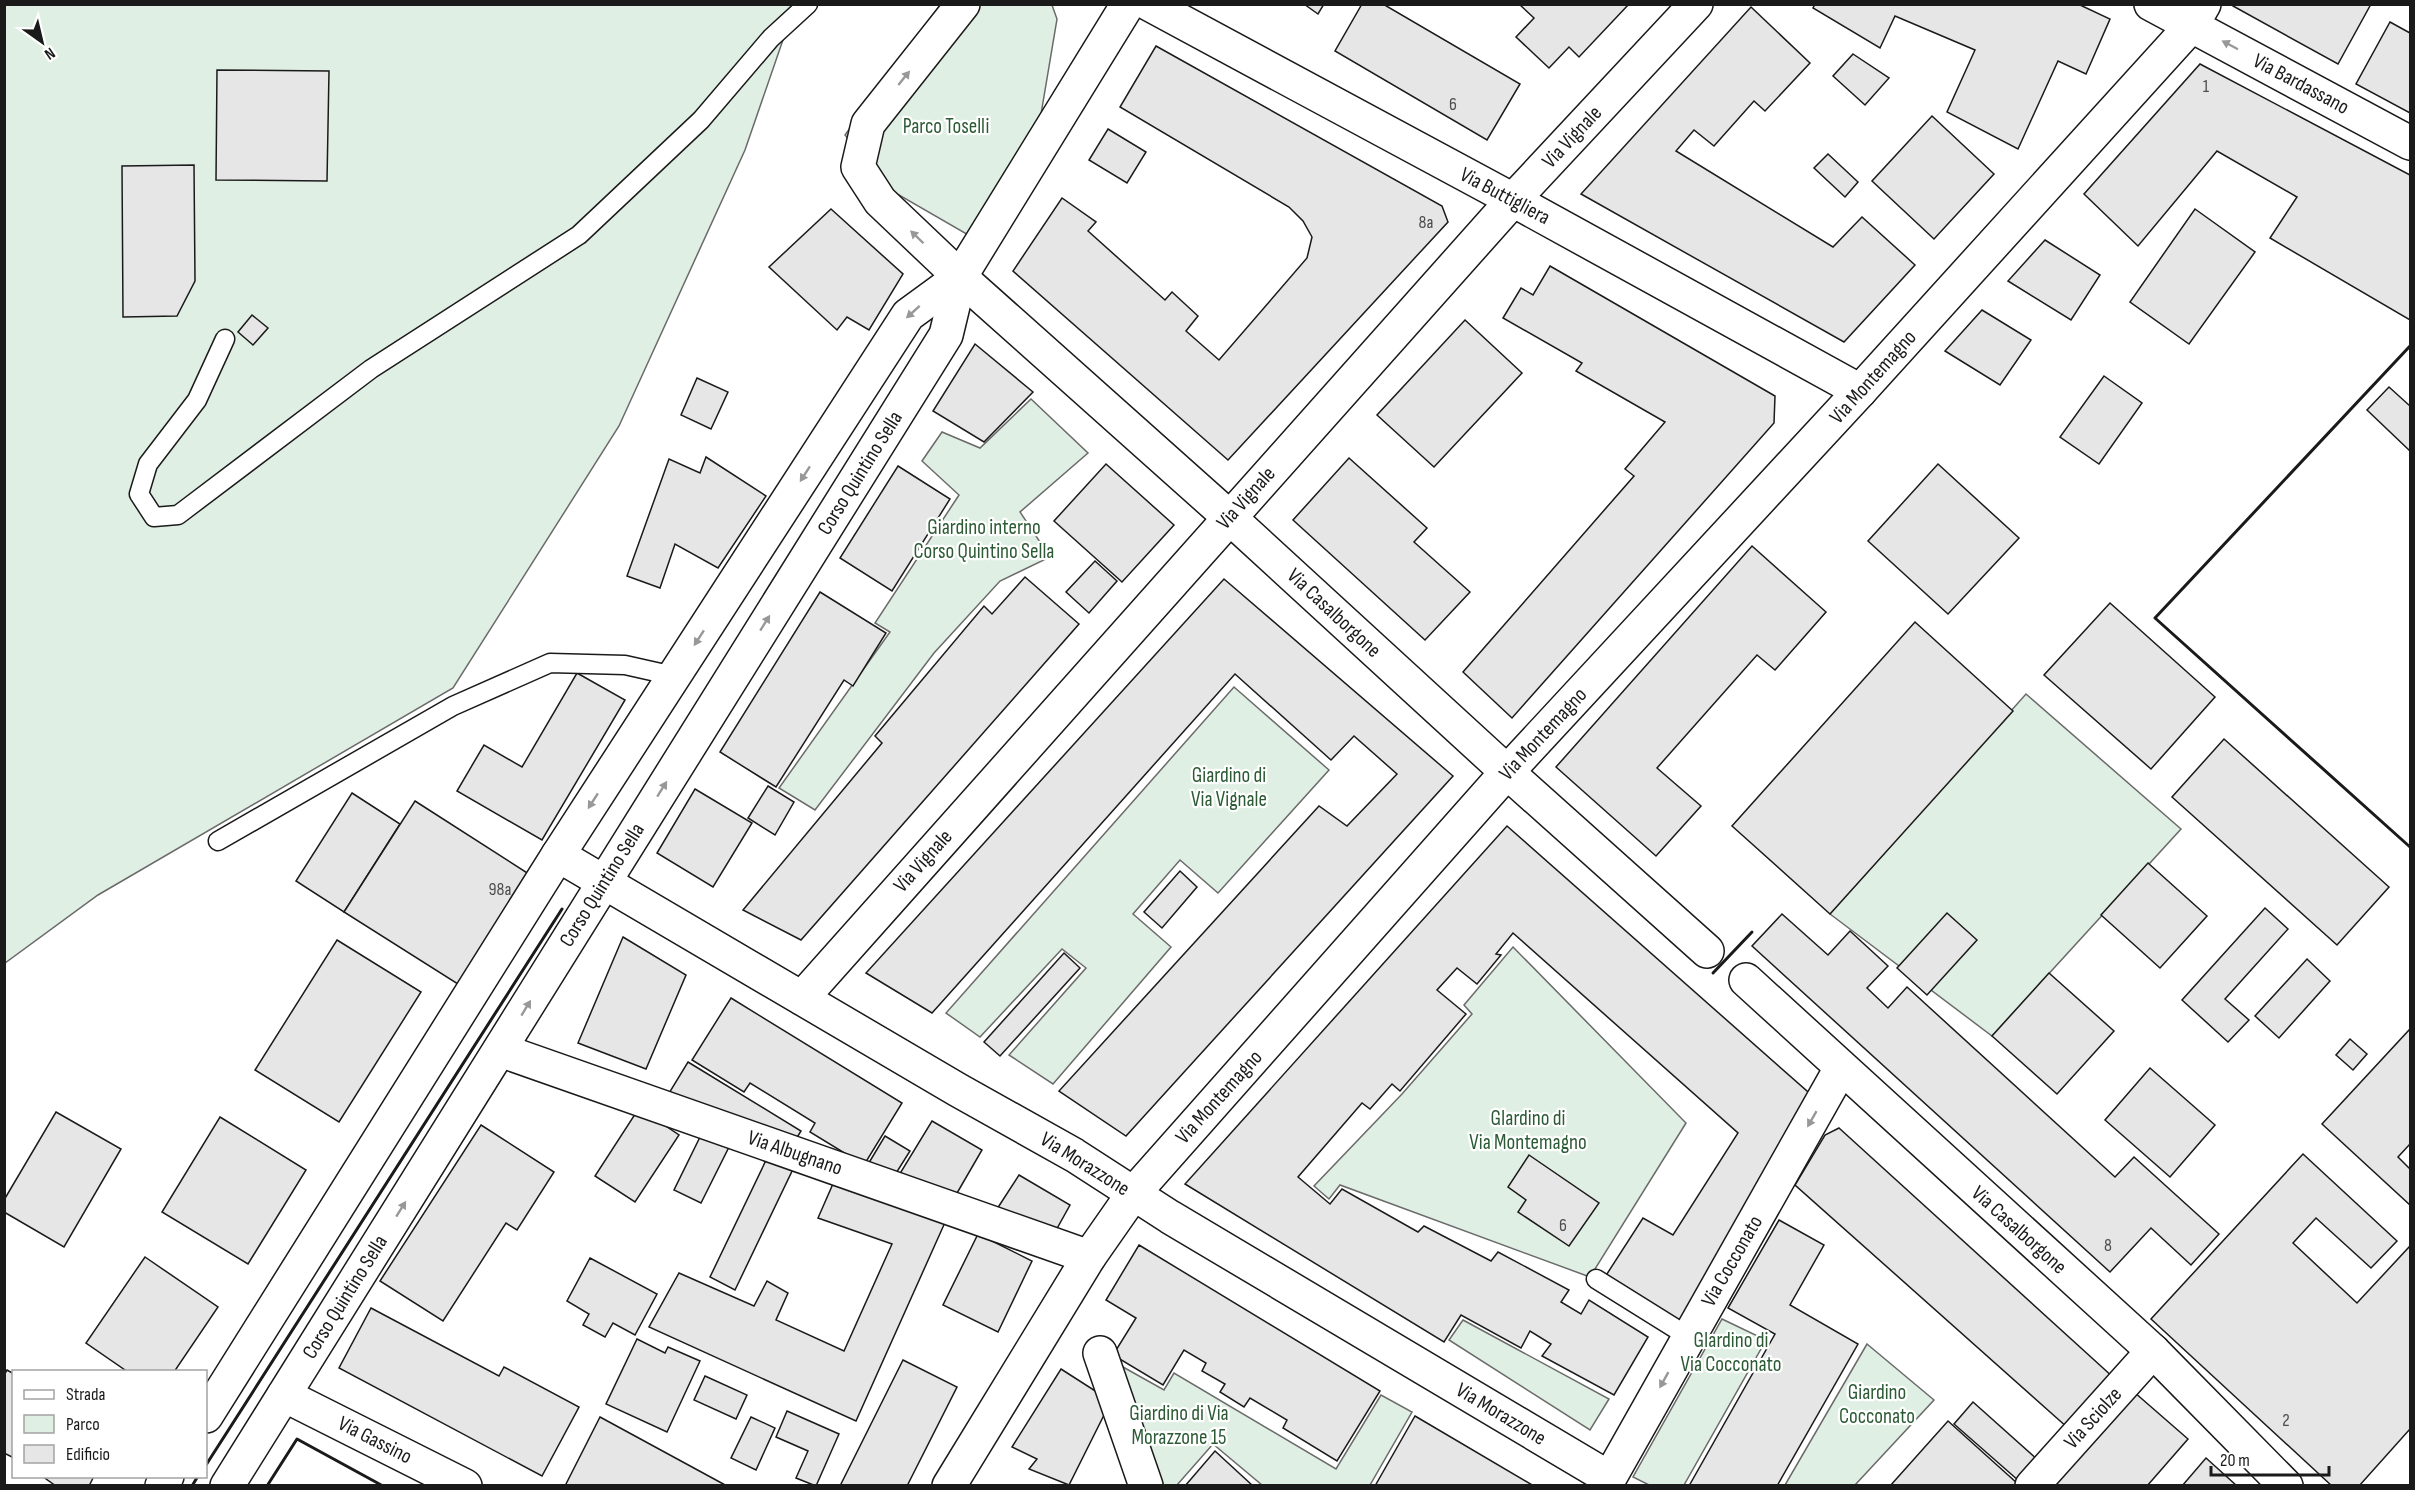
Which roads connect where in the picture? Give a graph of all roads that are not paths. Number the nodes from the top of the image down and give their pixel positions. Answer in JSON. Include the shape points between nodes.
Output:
{"nodes":[{"id":1,"x":808,"y":4,"type":"edge"},
{"id":2,"x":963,"y":4,"type":"edge"},
{"id":3,"x":1128,"y":4,"type":"edge"},
{"id":4,"x":1149,"y":4,"type":"edge"},
{"id":5,"x":1696,"y":4,"type":"edge"},
{"id":6,"x":2151,"y":4,"type":"edge"},
{"id":7,"x":2198,"y":15,"type":"edge"},
{"id":8,"x":2410,"y":143,"type":"edge"},
{"id":9,"x":1513,"y":200,"type":"junction"},
{"id":10,"x":960,"y":277,"type":"junction"},
{"id":11,"x":225,"y":339,"type":"dead end"},
{"id":12,"x":1860,"y":391,"type":"junction"},
{"id":13,"x":1229,"y":517,"type":"junction"},
{"id":14,"x":674,"y":676,"type":"junction"},
{"id":15,"x":1506,"y":772,"type":"junction"},
{"id":16,"x":218,"y":841,"type":"dead end"},
{"id":17,"x":558,"y":855,"type":"junction"},
{"id":18,"x":604,"y":880,"type":"junction"},
{"id":19,"x":1707,"y":951,"type":"dead end"},
{"id":20,"x":1746,"y":980,"type":"dead end"},
{"id":21,"x":802,"y":998,"type":"junction"},
{"id":22,"x":501,"y":1050,"type":"junction"},
{"id":23,"x":1841,"y":1068,"type":"junction"},
{"id":24,"x":1133,"y":1194,"type":"junction"},
{"id":25,"x":1089,"y":1257,"type":"junction"},
{"id":26,"x":1596,"y":1279,"type":"dead end"},
{"id":27,"x":1689,"y":1337,"type":"junction"},
{"id":28,"x":2153,"y":1351,"type":"junction"},
{"id":29,"x":1100,"y":1353,"type":"dead end"},
{"id":30,"x":284,"y":1395,"type":"junction"},
{"id":31,"x":207,"y":1414,"type":"edge"},
{"id":32,"x":1607,"y":1482,"type":"edge"},
{"id":33,"x":226,"y":1485,"type":"edge"},
{"id":34,"x":465,"y":1485,"type":"edge"},
{"id":35,"x":949,"y":1485,"type":"edge"},
{"id":36,"x":1146,"y":1485,"type":"edge"},
{"id":37,"x":2032,"y":1485,"type":"edge"},
{"id":38,"x":2286,"y":1485,"type":"edge"}],
"edges":[{"from":1,"to":11,"type":"lane","via":[[771,38],[701,120],[579,235],[371,369],[178,514],[154,517],[140,494],[148,464],[197,400]]},
{"from":10,"to":2,"type":"street","name":"Via Casalborgone","one_way":true,"via":[[880,201],[858,166],[868,124]]},
{"from":3,"to":10,"type":"street","name":"Corso Quintino Sella"},
{"from":4,"to":9,"type":"street","name":"Via Buttigliera"},
{"from":5,"to":9,"type":"street","name":"Via Vignale"},
{"from":6,"to":7,"type":"street","name":"Via Bardassano"},
{"from":8,"to":7,"type":"street","name":"Via Bardassano","one_way":true},
{"from":7,"to":12,"type":"street","name":"Via Montemagno"},
{"from":9,"to":12,"type":"street","name":"Via Buttigliera"},
{"from":9,"to":13,"type":"street","name":"Via Vignale"},
{"from":10,"to":13,"type":"street","name":"Via Casalborgone"},
{"from":10,"to":14,"type":"street","name":"Corso Quintino Sella","one_way":true,"via":[[908,315]]},
{"from":18,"to":10,"type":"street","name":"Corso Quintino Sella","one_way":true,"via":[[946,335]]},
{"from":12,"to":15,"type":"street","name":"Via Montemagno"},
{"from":13,"to":15,"type":"street","name":"Via Casalborgone"},
{"from":13,"to":21,"type":"street","name":"Via Vignale"},
{"from":14,"to":16,"type":"lane","via":[[625,665],[550,663],[453,706]]},
{"from":14,"to":17,"type":"street","name":"Corso Quintino Sella","one_way":true},
{"from":15,"to":19,"type":"street","name":"Via Casalborgone"},
{"from":15,"to":24,"type":"street","name":"Via Montemagno"},
{"from":17,"to":18,"type":"street","name":"Via Morazzone"},
{"from":17,"to":31,"type":"street","name":"Corso Quintino Sella"},
{"from":18,"to":21,"type":"street","name":"Via Morazzone"},
{"from":22,"to":18,"type":"street","name":"Corso Quintino Sella","one_way":true},
{"from":20,"to":23,"type":"street","name":"Via Casalborgone"},
{"from":21,"to":24,"type":"street","name":"Via Morazzone","via":[[1074,1155]]},
{"from":22,"to":25,"type":"street","name":"Via Albugnano"},
{"from":30,"to":22,"type":"street","name":"Corso Quintino Sella","one_way":true},
{"from":23,"to":27,"type":"street","name":"Via Cocconato","one_way":true},
{"from":23,"to":28,"type":"street","name":"Via Casalborgone"},
{"from":24,"to":25,"type":"street","name":"Via Montemagno"},
{"from":24,"to":32,"type":"street","name":"Via Morazzone"},
{"from":25,"to":35,"type":"street","name":"Via Montemagno"},
{"from":26,"to":27,"type":"lane"},
{"from":27,"to":32,"type":"street","name":"Via Cocconato","one_way":true},
{"from":28,"to":37,"type":"street","name":"Via Sciolze"},
{"from":28,"to":38,"type":"street","name":"Via Casalborgone"},
{"from":29,"to":36,"type":"street"},
{"from":30,"to":33,"type":"street","name":"Corso Quintino Sella"},
{"from":30,"to":34,"type":"street","name":"Via Gassino"}]}
